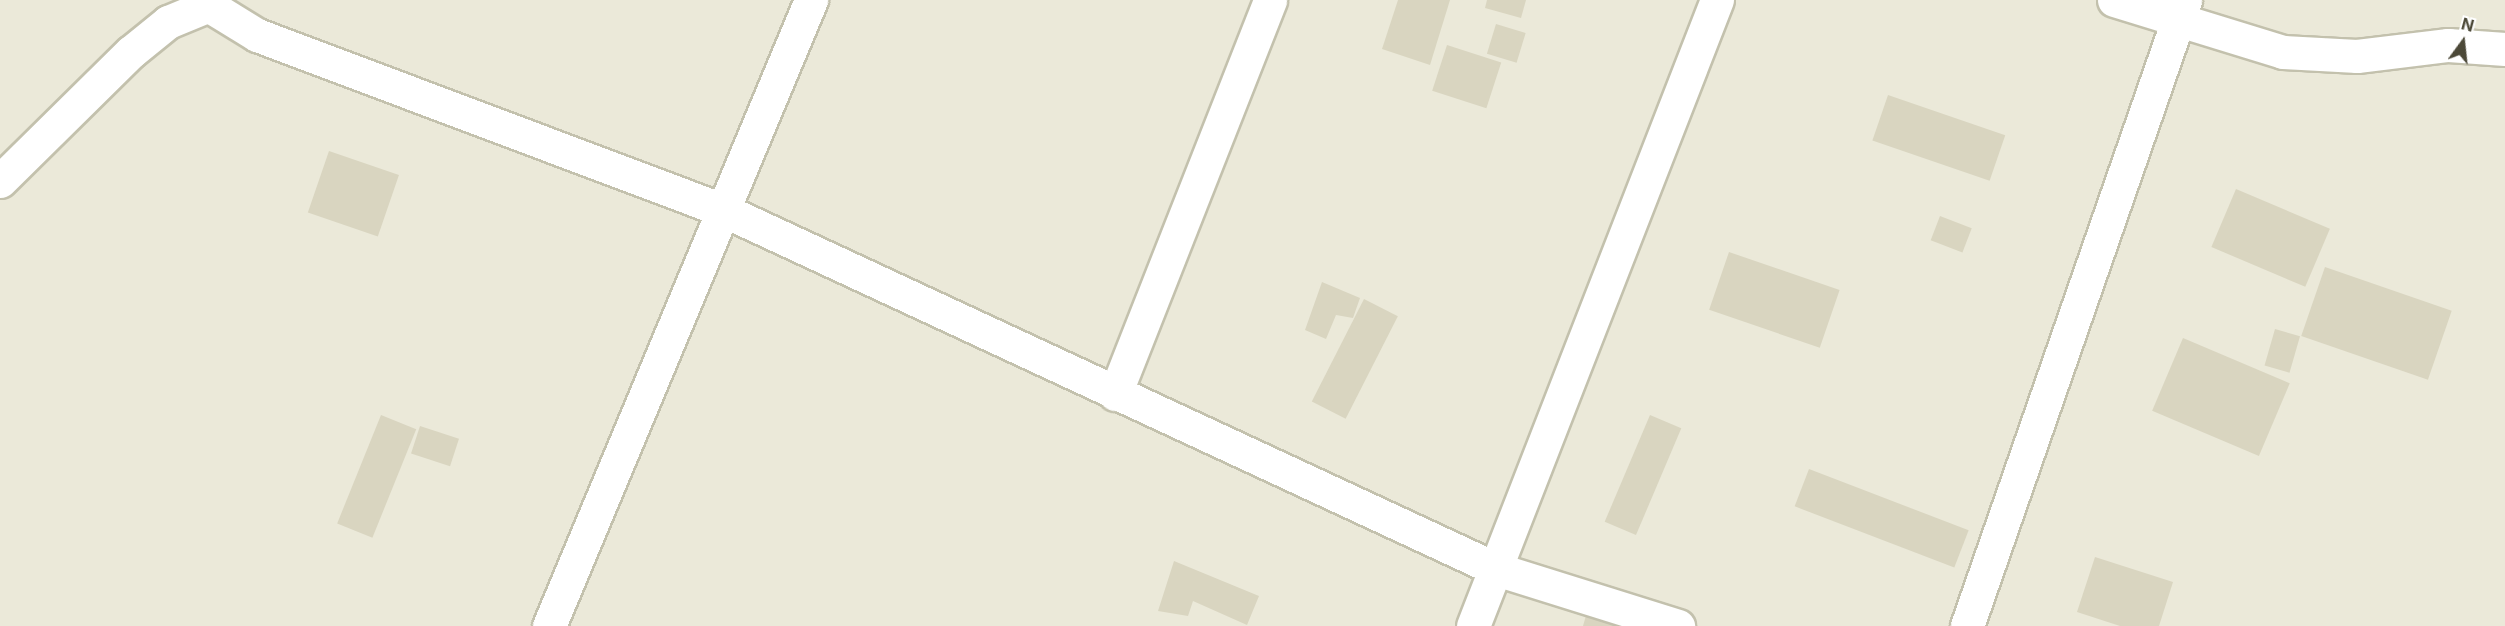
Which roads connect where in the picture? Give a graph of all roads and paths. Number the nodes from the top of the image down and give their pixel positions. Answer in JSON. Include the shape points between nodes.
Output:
{"nodes":[{"id":1,"x":811,"y":0,"type":"edge"},
{"id":2,"x":1270,"y":0,"type":"edge"},
{"id":3,"x":1717,"y":0,"type":"edge"},
{"id":4,"x":2114,"y":0,"type":"edge"},
{"id":5,"x":203,"y":3,"type":"edge"},
{"id":6,"x":2181,"y":11,"type":"edge"},
{"id":7,"x":2505,"y":48,"type":"edge"},
{"id":8,"x":0,"y":181,"type":"edge"},
{"id":9,"x":723,"y":210,"type":"junction"},
{"id":10,"x":1115,"y":394,"type":"junction"},
{"id":11,"x":1496,"y":569,"type":"junction"},
{"id":12,"x":549,"y":626,"type":"edge"},
{"id":13,"x":1473,"y":626,"type":"edge"},
{"id":14,"x":1678,"y":626,"type":"edge"},
{"id":15,"x":1967,"y":626,"type":"edge"}],
"edges":[{"from":1,"to":9,"type":"street"},
{"from":2,"to":10,"type":"street"},
{"from":3,"to":11,"type":"street"},
{"from":4,"to":6,"type":"street"},
{"from":5,"to":8,"type":"street","via":[[168,22],[131,52]]},
{"from":5,"to":9,"type":"street","via":[[257,36]]},
{"from":6,"to":7,"type":"street","via":[[2283,52],[2356,56],[2448,45]]},
{"from":6,"to":15,"type":"street"},
{"from":9,"to":10,"type":"street"},
{"from":9,"to":12,"type":"street"},
{"from":10,"to":11,"type":"street"},
{"from":11,"to":13,"type":"street"},
{"from":11,"to":14,"type":"street"}]}
